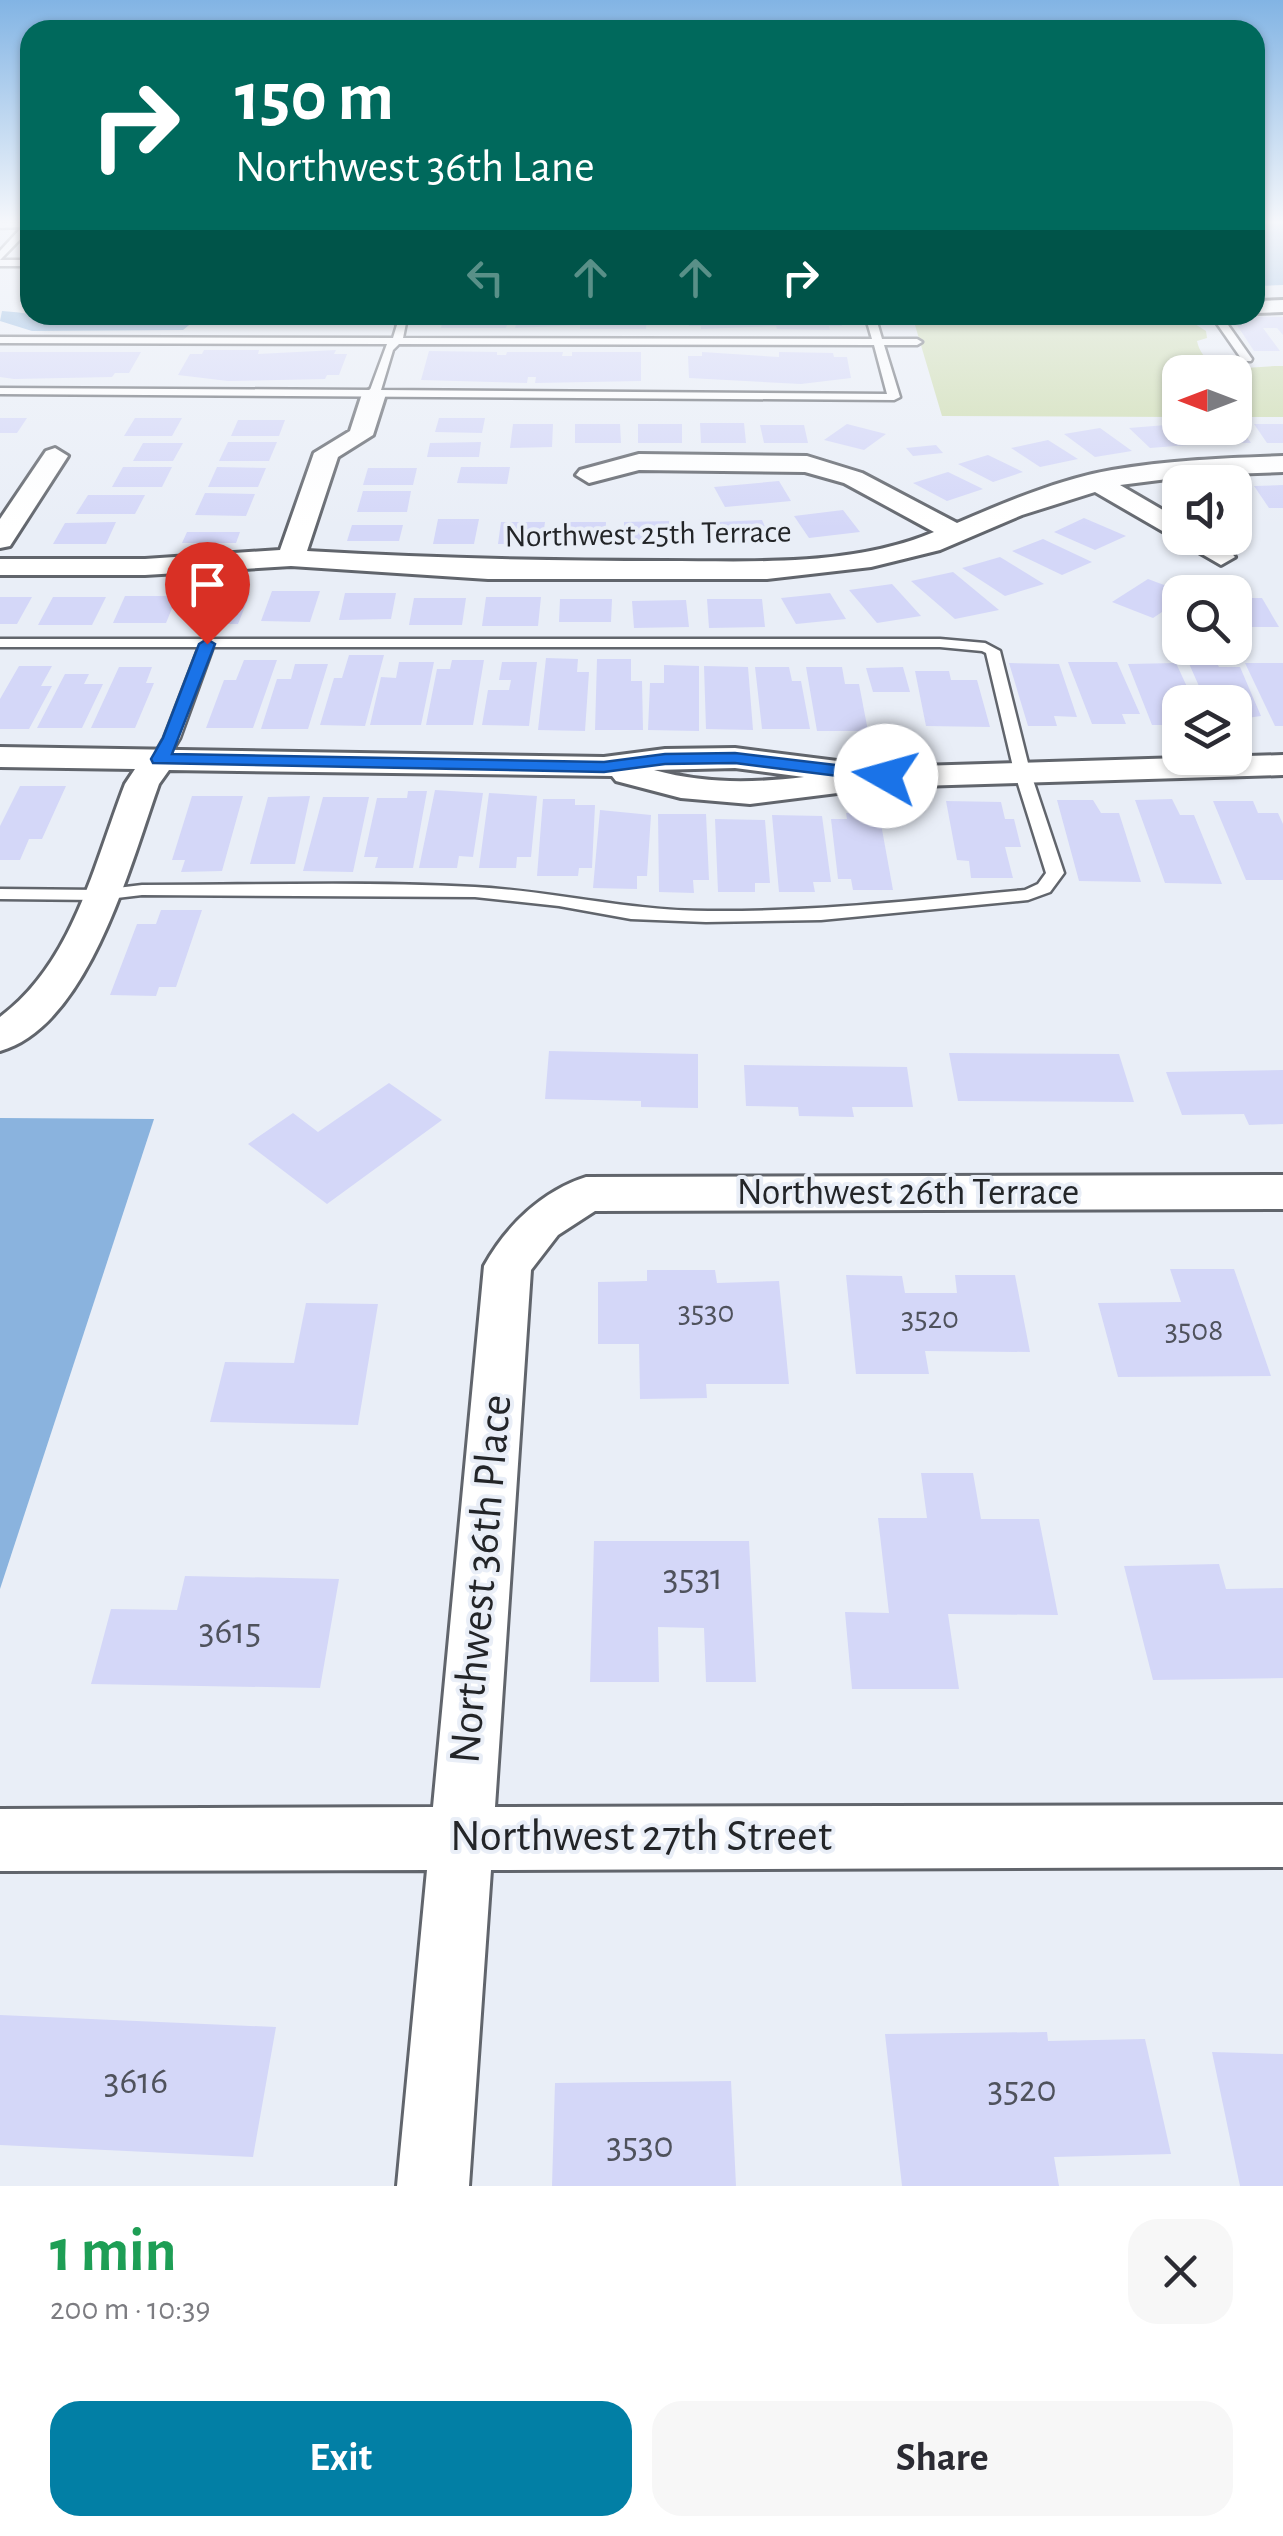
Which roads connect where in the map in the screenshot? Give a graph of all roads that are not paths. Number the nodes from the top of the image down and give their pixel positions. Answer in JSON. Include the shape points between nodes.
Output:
{"nodes":[{"id":1,"x":402,"y":325,"type":"edge"},
{"id":2,"x":873,"y":325,"type":"edge"},
{"id":3,"x":1223,"y":325,"type":"edge"},
{"id":4,"x":0,"y":340,"type":"edge"},
{"id":5,"x":397,"y":340,"type":"junction"},
{"id":6,"x":879,"y":342,"type":"junction"},
{"id":7,"x":917,"y":342,"type":"dead end"},
{"id":8,"x":1244,"y":355,"type":"edge"},
{"id":9,"x":0,"y":391,"type":"edge"},
{"id":10,"x":374,"y":394,"type":"junction"},
{"id":11,"x":56,"y":456,"type":"dead end"},
{"id":12,"x":1283,"y":464,"type":"edge"},
{"id":13,"x":589,"y":475,"type":"dead end"},
{"id":14,"x":1097,"y":482,"type":"junction"},
{"id":15,"x":1162,"y":521,"type":"edge"},
{"id":16,"x":958,"y":534,"type":"junction"},
{"id":17,"x":0,"y":540,"type":"edge"},
{"id":18,"x":1218,"y":555,"type":"edge"},
{"id":19,"x":1221,"y":557,"type":"dead end"},
{"id":20,"x":292,"y":558,"type":"junction"},
{"id":21,"x":0,"y":567,"type":"edge"},
{"id":22,"x":0,"y":643,"type":"edge"},
{"id":23,"x":207,"y":644,"type":"junction"},
{"id":24,"x":0,"y":757,"type":"edge"},
{"id":25,"x":160,"y":759,"type":"junction"},
{"id":26,"x":1283,"y":765,"type":"edge"},
{"id":27,"x":1022,"y":771,"type":"junction"},
{"id":28,"x":0,"y":894,"type":"edge"},
{"id":29,"x":100,"y":895,"type":"junction"},
{"id":30,"x":0,"y":1038,"type":"edge"},
{"id":31,"x":1283,"y":1192,"type":"edge"},
{"id":32,"x":542,"y":1223,"type":"joint"},
{"id":33,"x":459,"y":1836,"type":"junction"},
{"id":34,"x":1283,"y":1836,"type":"edge"},
{"id":35,"x":0,"y":1840,"type":"edge"},
{"id":36,"x":433,"y":2186,"type":"edge"}],
"edges":[{"from":1,"to":5,"type":"lane"},
{"from":2,"to":6,"type":"lane"},
{"from":3,"to":8,"type":"lane"},
{"from":4,"to":5,"type":"lane"},
{"from":5,"to":6,"type":"lane"},
{"from":5,"to":10,"type":"lane"},
{"from":6,"to":7,"type":"lane"},
{"from":6,"to":10,"type":"lane","via":[[894,397]]},
{"from":9,"to":10,"type":"lane"},
{"from":10,"to":20,"type":"street","via":[[361,434],[327,453]]},
{"from":11,"to":17,"type":"street"},
{"from":12,"to":14,"type":"street","name":"Northwest 25th Terrace","via":[[1199,467]]},
{"from":13,"to":16,"type":"street","via":[[638,462],[807,464],[852,478]]},
{"from":14,"to":15,"type":"street"},
{"from":14,"to":16,"type":"street","name":"Northwest 25th Terrace"},
{"from":16,"to":20,"type":"street","name":"Northwest 25th Terrace","via":[[871,559],[768,570],[488,570]]},
{"from":18,"to":19,"type":"street"},
{"from":20,"to":21,"type":"street","name":"Northwest 25th Terrace","via":[[145,568]]},
{"from":22,"to":23,"type":"lane"},
{"from":23,"to":25,"type":"lane"},
{"from":23,"to":27,"type":"lane","via":[[985,647],[993,651]]},
{"from":24,"to":25,"type":"street"},
{"from":25,"to":27,"type":"street","via":[[604,767],[717,793]]},
{"from":25,"to":29,"type":"street","via":[[142,784]]},
{"from":26,"to":27,"type":"street"},
{"from":27,"to":29,"type":"lane","via":[[1055,873],[1044,888],[1008,898],[820,915],[706,917],[631,914],[475,892]]},
{"from":28,"to":29,"type":"lane"},
{"from":29,"to":30,"type":"street","via":[[64,979],[37,1012]]},
{"from":31,"to":32,"type":"street","name":"Northwest 26th Terrace","via":[[586,1194]]},
{"from":32,"to":33,"type":"street","name":"Northwest 36th Place","via":[[508,1266]]},
{"from":33,"to":34,"type":"street","name":"Northwest 27th Street"},
{"from":33,"to":35,"type":"street","name":"Northwest 27th Street"},
{"from":33,"to":36,"type":"street","name":"Northwest 36th Place"}]}
